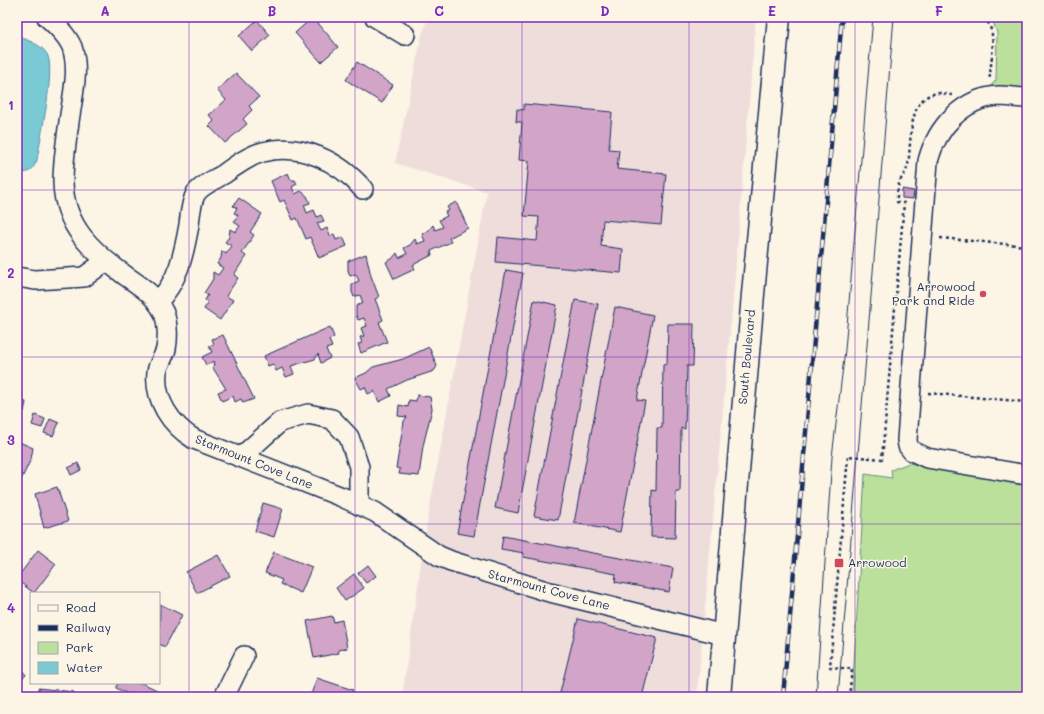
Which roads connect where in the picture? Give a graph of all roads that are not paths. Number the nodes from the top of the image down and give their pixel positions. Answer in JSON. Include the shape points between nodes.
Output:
{"nodes":[{"id":1,"x":47,"y":17,"type":"edge"},
{"id":2,"x":375,"y":17,"type":"edge"},
{"id":3,"x":779,"y":17,"type":"edge"},
{"id":4,"x":404,"y":35,"type":"dead end"},
{"id":5,"x":1027,"y":98,"type":"edge"},
{"id":6,"x":363,"y":189,"type":"dead end"},
{"id":7,"x":106,"y":261,"type":"junction"},
{"id":8,"x":17,"y":277,"type":"edge"},
{"id":9,"x":157,"y":302,"type":"junction"},
{"id":10,"x":241,"y":458,"type":"junction"},
{"id":11,"x":1027,"y":475,"type":"edge"},
{"id":12,"x":359,"y":505,"type":"junction"},
{"id":13,"x":724,"y":635,"type":"junction"},
{"id":14,"x":244,"y":656,"type":"dead end"},
{"id":15,"x":224,"y":697,"type":"edge"},
{"id":16,"x":719,"y":697,"type":"edge"}],
"edges":[{"from":1,"to":7,"type":"street","name":"Starmount Cove Lane","via":[[64,34],[72,47],[74,63],[74,95],[64,165],[63,184],[66,202],[72,221],[82,238]]},
{"from":2,"to":4,"type":"street"},
{"from":3,"to":13,"type":"main road","name":"South Boulevard"},
{"from":5,"to":11,"type":"street","via":[[999,96],[974,102],[963,108],[942,128],[931,151],[928,161],[907,440],[912,451],[928,458]]},
{"from":6,"to":9,"type":"street","via":[[324,158],[307,152],[282,149],[262,152],[234,166],[197,192],[179,268],[172,286]]},
{"from":7,"to":8,"type":"street","via":[[84,277],[35,280]]},
{"from":7,"to":9,"type":"street","name":"Starmount Cove Lane","via":[[151,293]]},
{"from":9,"to":10,"type":"street","name":"Starmount Cove Lane","via":[[167,326],[166,349],[157,371],[161,401],[174,424],[184,432],[194,439]]},
{"from":10,"to":12,"type":"street","name":"Starmount Cove Lane"},
{"from":10,"to":12,"type":"street","via":[[280,422],[308,414],[332,419],[348,437],[359,467]]},
{"from":12,"to":13,"type":"street","name":"Starmount Cove Lane","via":[[451,561],[546,590]]},
{"from":13,"to":16,"type":"main road","name":"South Boulevard"},
{"from":14,"to":15,"type":"street"}]}
